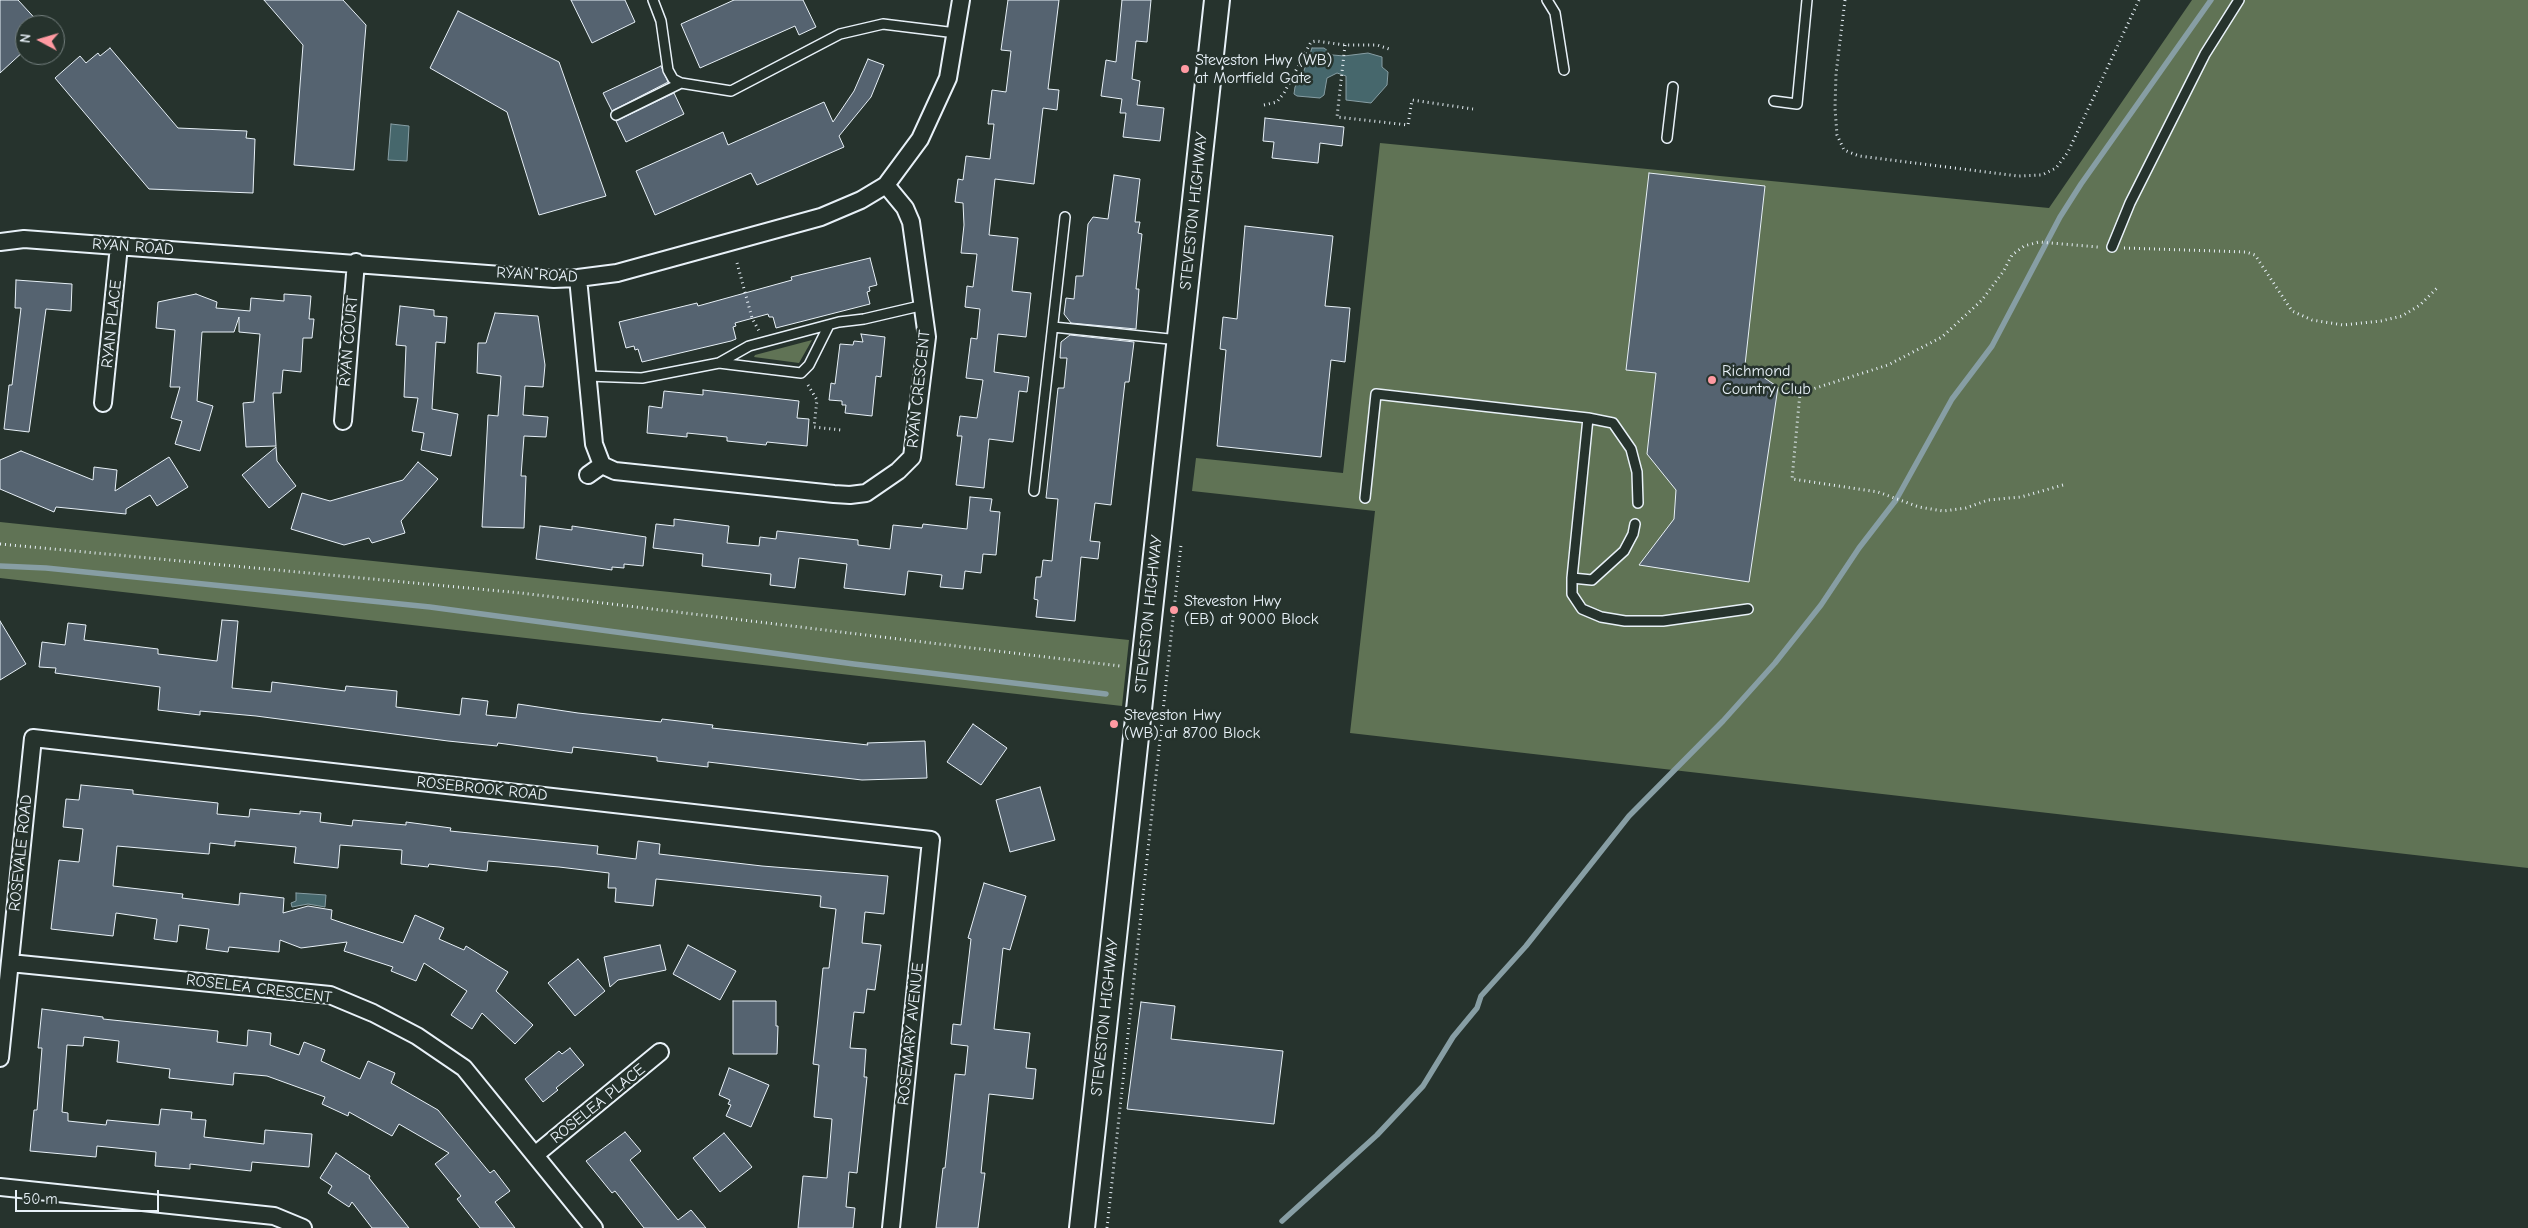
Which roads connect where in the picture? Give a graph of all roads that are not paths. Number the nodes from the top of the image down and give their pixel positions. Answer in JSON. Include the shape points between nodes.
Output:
{"nodes":[{"id":1,"x":653,"y":0,"type":"edge"},
{"id":2,"x":960,"y":0,"type":"edge"},
{"id":3,"x":1217,"y":0,"type":"edge"},
{"id":4,"x":1547,"y":0,"type":"edge"},
{"id":5,"x":1807,"y":0,"type":"edge"},
{"id":6,"x":2239,"y":0,"type":"edge"},
{"id":7,"x":956,"y":33,"type":"junction"},
{"id":8,"x":1564,"y":70,"type":"dead end"},
{"id":9,"x":680,"y":83,"type":"junction"},
{"id":10,"x":1673,"y":87,"type":"dead end"},
{"id":11,"x":1774,"y":101,"type":"dead end"},
{"id":12,"x":616,"y":116,"type":"dead end"},
{"id":13,"x":1667,"y":138,"type":"dead end"},
{"id":14,"x":886,"y":185,"type":"junction"},
{"id":15,"x":1065,"y":217,"type":"dead end"},
{"id":16,"x":0,"y":242,"type":"edge"},
{"id":17,"x":119,"y":246,"type":"junction"},
{"id":18,"x":2112,"y":248,"type":"road end"},
{"id":19,"x":356,"y":262,"type":"junction"},
{"id":20,"x":578,"y":278,"type":"junction"},
{"id":21,"x":924,"y":305,"type":"junction"},
{"id":22,"x":829,"y":325,"type":"junction"},
{"id":23,"x":1053,"y":327,"type":"junction"},
{"id":24,"x":1179,"y":340,"type":"junction"},
{"id":25,"x":719,"y":363,"type":"junction"},
{"id":26,"x":588,"y":376,"type":"junction"},
{"id":27,"x":103,"y":402,"type":"dead end"},
{"id":28,"x":1588,"y":418,"type":"junction"},
{"id":29,"x":343,"y":421,"type":"dead end"},
{"id":30,"x":602,"y":465,"type":"junction"},
{"id":31,"x":588,"y":475,"type":"dead end"},
{"id":32,"x":1034,"y":491,"type":"dead end"},
{"id":33,"x":1365,"y":498,"type":"dead end"},
{"id":34,"x":1638,"y":503,"type":"dead end"},
{"id":35,"x":1635,"y":524,"type":"dead end"},
{"id":36,"x":1572,"y":578,"type":"junction"},
{"id":37,"x":1748,"y":609,"type":"dead end"},
{"id":38,"x":33,"y":738,"type":"joint"},
{"id":39,"x":931,"y":840,"type":"joint"},
{"id":40,"x":10,"y":963,"type":"junction"},
{"id":41,"x":660,"y":1052,"type":"dead end"},
{"id":42,"x":0,"y":1058,"type":"edge"},
{"id":43,"x":534,"y":1155,"type":"junction"},
{"id":44,"x":0,"y":1187,"type":"edge"},
{"id":45,"x":303,"y":1228,"type":"edge"},
{"id":46,"x":594,"y":1228,"type":"edge"},
{"id":47,"x":891,"y":1228,"type":"edge"},
{"id":48,"x":1082,"y":1228,"type":"edge"}],
"edges":[{"from":1,"to":9,"type":"lane","via":[[662,21],[668,70]]},
{"from":2,"to":7,"type":"street","name":"RYAN ROAD"},
{"from":3,"to":24,"type":"main road","name":"STEVESTON HIGHWAY"},
{"from":4,"to":8,"type":"lane","via":[[1555,13]]},
{"from":5,"to":11,"type":"lane","via":[[1797,104]]},
{"from":6,"to":18,"type":"lane","via":[[2205,54],[2130,203]]},
{"from":7,"to":9,"type":"lane","via":[[883,24],[840,34],[731,91]]},
{"from":7,"to":14,"type":"street","name":"RYAN ROAD","via":[[948,78],[934,112],[920,139]]},
{"from":9,"to":12,"type":"lane"},
{"from":10,"to":13,"type":"lane"},
{"from":14,"to":20,"type":"street","name":"RYAN ROAD","via":[[821,217],[617,273]]},
{"from":14,"to":21,"type":"street","name":"RYAN CRESCENT","via":[[909,215]]},
{"from":15,"to":23,"type":"lane"},
{"from":16,"to":17,"type":"street","name":"RYAN ROAD","via":[[24,239]]},
{"from":17,"to":19,"type":"street","name":"RYAN ROAD"},
{"from":17,"to":27,"type":"street","name":"RYAN PLACE"},
{"from":19,"to":20,"type":"street","name":"RYAN ROAD"},
{"from":19,"to":29,"type":"street","name":"RYAN COURT"},
{"from":20,"to":26,"type":"street"},
{"from":21,"to":22,"type":"lane"},
{"from":21,"to":30,"type":"street","name":"RYAN CRESCENT","via":[[927,336],[914,449],[906,464],[874,489],[842,495],[615,471]]},
{"from":22,"to":25,"type":"lane","via":[[749,346]]},
{"from":22,"to":25,"type":"lane","via":[[809,365],[801,373]]},
{"from":23,"to":24,"type":"lane"},
{"from":23,"to":32,"type":"lane"},
{"from":24,"to":48,"type":"main road","name":"STEVESTON HIGHWAY"},
{"from":25,"to":26,"type":"lane","via":[[642,378]]},
{"from":26,"to":30,"type":"street","via":[[594,444]]},
{"from":28,"to":33,"type":"lane","via":[[1376,394]]},
{"from":28,"to":34,"type":"lane","via":[[1613,423],[1631,449],[1637,472]]},
{"from":28,"to":36,"type":"lane"},
{"from":30,"to":31,"type":"street"},
{"from":35,"to":36,"type":"lane","via":[[1624,551],[1592,580]]},
{"from":36,"to":37,"type":"lane","via":[[1572,594],[1582,609],[1601,617],[1663,621]]},
{"from":38,"to":39,"type":"street","name":"ROSEBROOK ROAD"},
{"from":38,"to":40,"type":"street","name":"ROSEVALE ROAD"},
{"from":39,"to":47,"type":"street","name":"ROSEMARY AVENUE"},
{"from":40,"to":42,"type":"street","name":"ROSEVALE ROAD"},
{"from":40,"to":43,"type":"street","name":"ROSELEA CRESCENT","via":[[330,995],[418,1036],[464,1068]]},
{"from":41,"to":43,"type":"street","name":"ROSELEA PLACE"},
{"from":43,"to":46,"type":"street","name":"ROSELEA CRESCENT"},
{"from":44,"to":45,"type":"street","via":[[274,1216]]}]}
